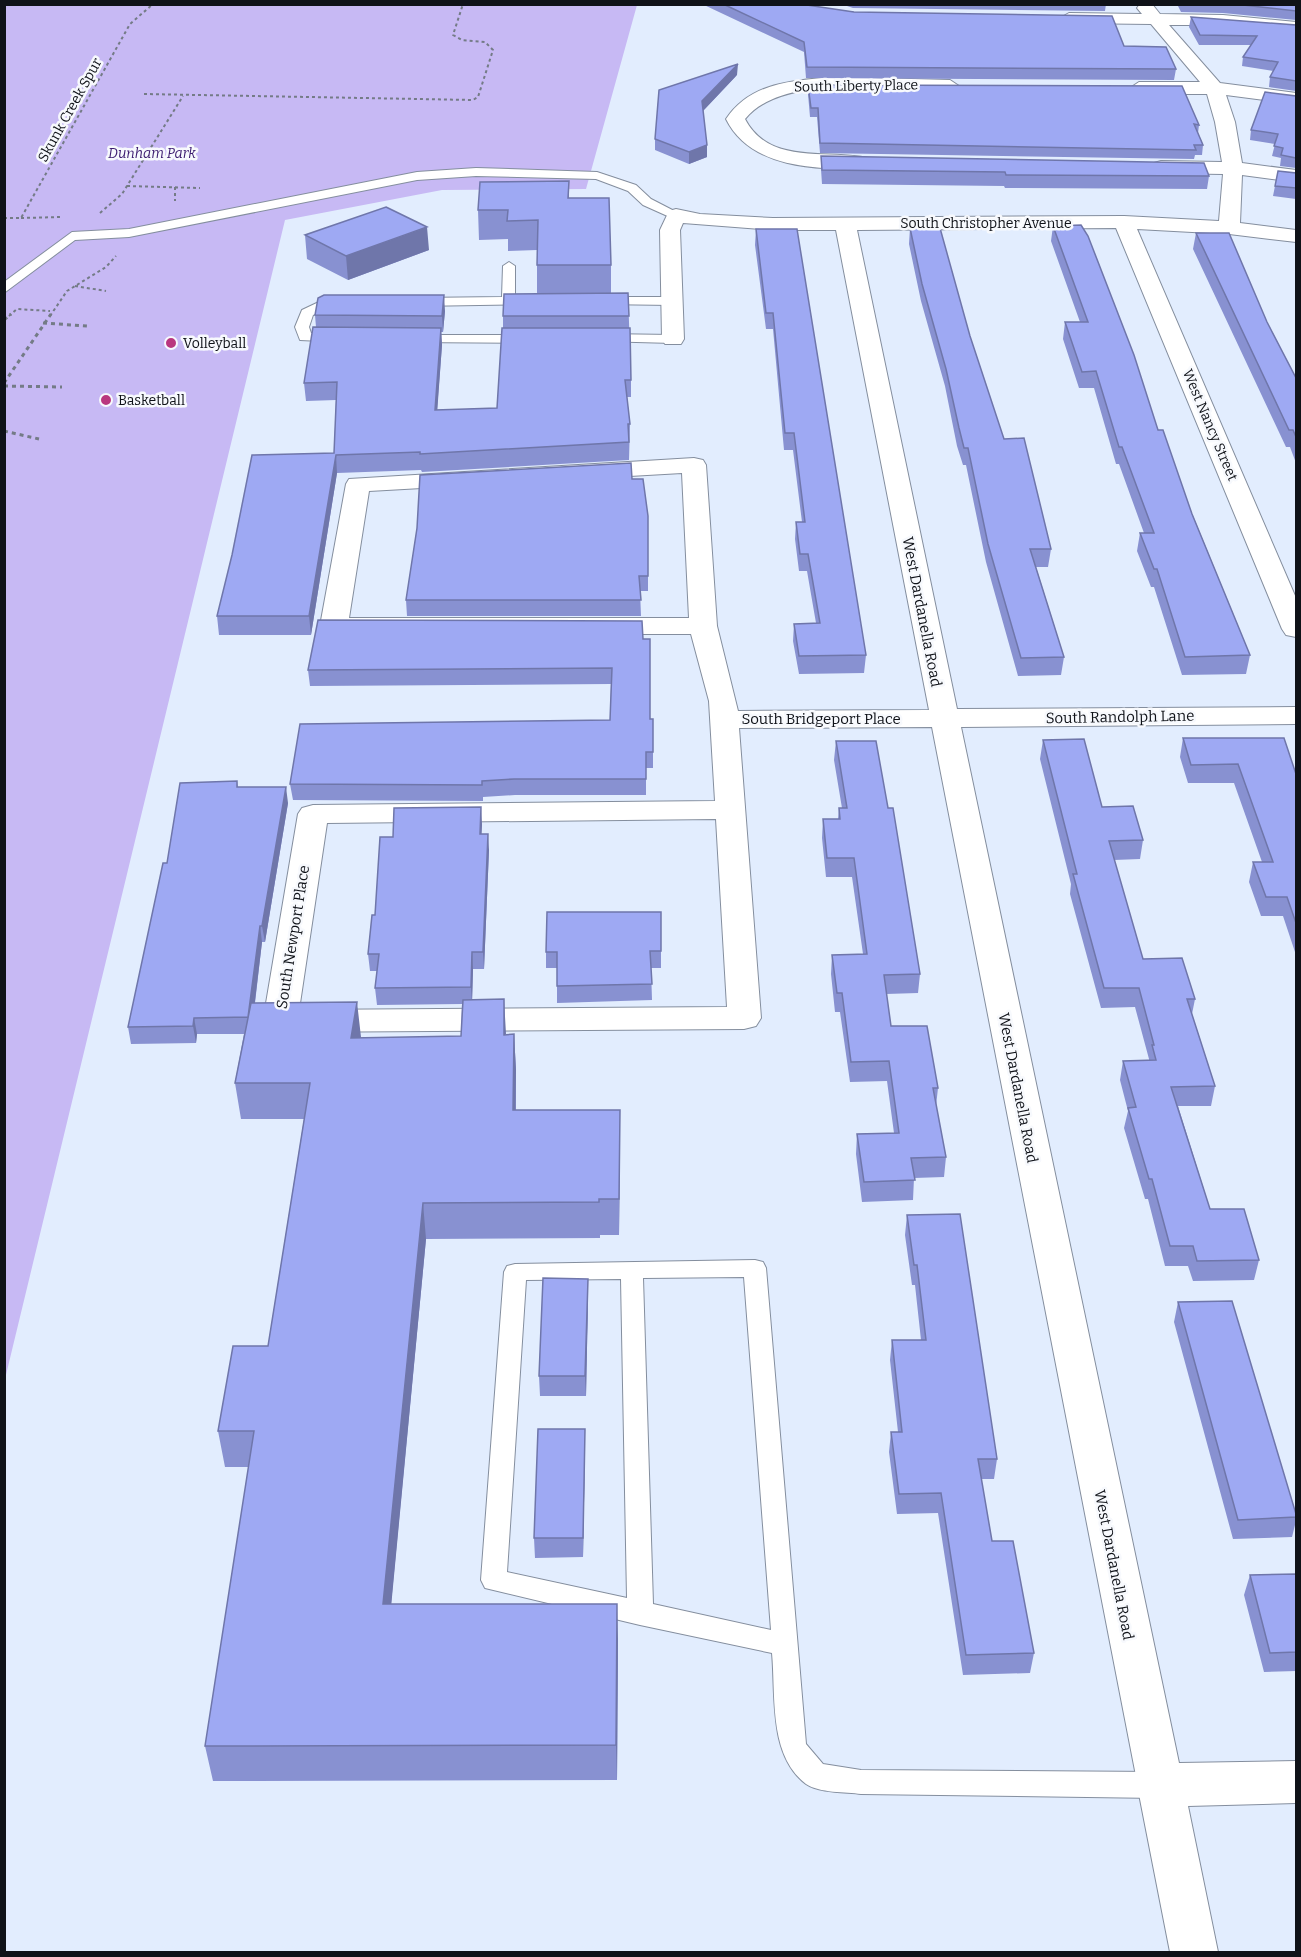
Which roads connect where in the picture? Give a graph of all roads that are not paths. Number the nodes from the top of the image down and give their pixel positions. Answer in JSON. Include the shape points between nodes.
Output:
{"nodes":[{"id":1,"x":1149,"y":12,"type":"edge"},
{"id":2,"x":1050,"y":18,"type":"edge"},
{"id":3,"x":1296,"y":27,"type":"edge"},
{"id":4,"x":974,"y":86,"type":"edge"},
{"id":5,"x":1124,"y":88,"type":"edge"},
{"id":6,"x":1214,"y":88,"type":"junction"},
{"id":7,"x":1296,"y":98,"type":"edge"},
{"id":8,"x":884,"y":163,"type":"edge"},
{"id":9,"x":1140,"y":167,"type":"edge"},
{"id":10,"x":1233,"y":168,"type":"junction"},
{"id":11,"x":1296,"y":176,"type":"edge"},
{"id":12,"x":676,"y":216,"type":"junction"},
{"id":13,"x":1124,"y":222,"type":"junction"},
{"id":14,"x":845,"y":224,"type":"junction"},
{"id":15,"x":1228,"y":228,"type":"junction"},
{"id":16,"x":1296,"y":236,"type":"edge"},
{"id":17,"x":509,"y":266,"type":"dead end"},
{"id":18,"x":4,"y":289,"type":"edge"},
{"id":19,"x":539,"y":301,"type":"edge"},
{"id":20,"x":594,"y":301,"type":"edge"},
{"id":21,"x":672,"y":301,"type":"junction"},
{"id":22,"x":403,"y":302,"type":"edge"},
{"id":23,"x":508,"y":302,"type":"junction"},
{"id":24,"x":358,"y":303,"type":"edge"},
{"id":25,"x":356,"y":339,"type":"edge"},
{"id":26,"x":403,"y":339,"type":"edge"},
{"id":27,"x":546,"y":339,"type":"edge"},
{"id":28,"x":594,"y":339,"type":"edge"},
{"id":29,"x":673,"y":339,"type":"joint"},
{"id":30,"x":703,"y":626,"type":"junction"},
{"id":31,"x":1296,"y":629,"type":"edge"},
{"id":32,"x":1296,"y":715,"type":"edge"},
{"id":33,"x":943,"y":718,"type":"junction"},
{"id":34,"x":724,"y":720,"type":"junction"},
{"id":35,"x":730,"y":810,"type":"junction"},
{"id":36,"x":632,"y":1271,"type":"junction"},
{"id":37,"x":640,"y":1614,"type":"junction"},
{"id":38,"x":785,"y":1644,"type":"junction"},
{"id":39,"x":1296,"y":1782,"type":"edge"},
{"id":40,"x":1158,"y":1785,"type":"junction"},
{"id":41,"x":1194,"y":1953,"type":"edge"}],
"edges":[{"from":1,"to":2,"type":"street"},
{"from":1,"to":3,"type":"street"},
{"from":1,"to":6,"type":"street"},
{"from":4,"to":8,"type":"street","name":"South Liberty Place","via":[[789,87],[747,102],[735,119],[743,136],[775,153],[807,160]]},
{"from":5,"to":6,"type":"street"},
{"from":6,"to":7,"type":"street"},
{"from":6,"to":10,"type":"street"},
{"from":9,"to":10,"type":"street"},
{"from":10,"to":11,"type":"street"},
{"from":10,"to":15,"type":"street"},
{"from":12,"to":14,"type":"street","name":"South Christopher Avenue","via":[[728,222]]},
{"from":12,"to":18,"type":"lane","via":[[647,202],[632,188],[597,177],[476,172],[417,176],[129,233],[72,236]]},
{"from":12,"to":21,"type":"street","via":[[670,230]]},
{"from":13,"to":14,"type":"street","name":"South Christopher Avenue"},
{"from":13,"to":15,"type":"street","name":"South Christopher Avenue"},
{"from":13,"to":31,"type":"street","name":"West Nancy Street"},
{"from":14,"to":33,"type":"street","name":"West Dardanella Road"},
{"from":15,"to":16,"type":"street","name":"South Christopher Avenue"},
{"from":17,"to":23,"type":"lane"},
{"from":19,"to":23,"type":"lane"},
{"from":20,"to":21,"type":"lane"},
{"from":21,"to":29,"type":"street"},
{"from":22,"to":23,"type":"lane"},
{"from":24,"to":25,"type":"lane","via":[[326,304],[307,313],[302,327],[305,337]]},
{"from":26,"to":27,"type":"lane"},
{"from":28,"to":29,"type":"lane"},
{"from":30,"to":30,"type":"street","name":"South Bridgeport Place","via":[[693,465],[358,484],[334,626]]},
{"from":30,"to":34,"type":"street","name":"South Bridgeport Place"},
{"from":32,"to":33,"type":"street","name":"South Randolph Lane"},
{"from":33,"to":34,"type":"street","name":"South Bridgeport Place"},
{"from":33,"to":40,"type":"street","name":"West Dardanella Road"},
{"from":34,"to":35,"type":"street","name":"South Newport Place"},
{"from":35,"to":35,"type":"street","name":"South Newport Place","via":[[744,1018],[280,1021],[313,814]]},
{"from":36,"to":37,"type":"lane"},
{"from":36,"to":37,"type":"lane","via":[[515,1272],[494,1580]]},
{"from":36,"to":38,"type":"lane","via":[[755,1268]]},
{"from":37,"to":38,"type":"lane"},
{"from":38,"to":40,"type":"lane","via":[[793,1748],[816,1775],[861,1782]]},
{"from":39,"to":40,"type":"street"},
{"from":40,"to":41,"type":"street","name":"West Dardanella Road"}]}
